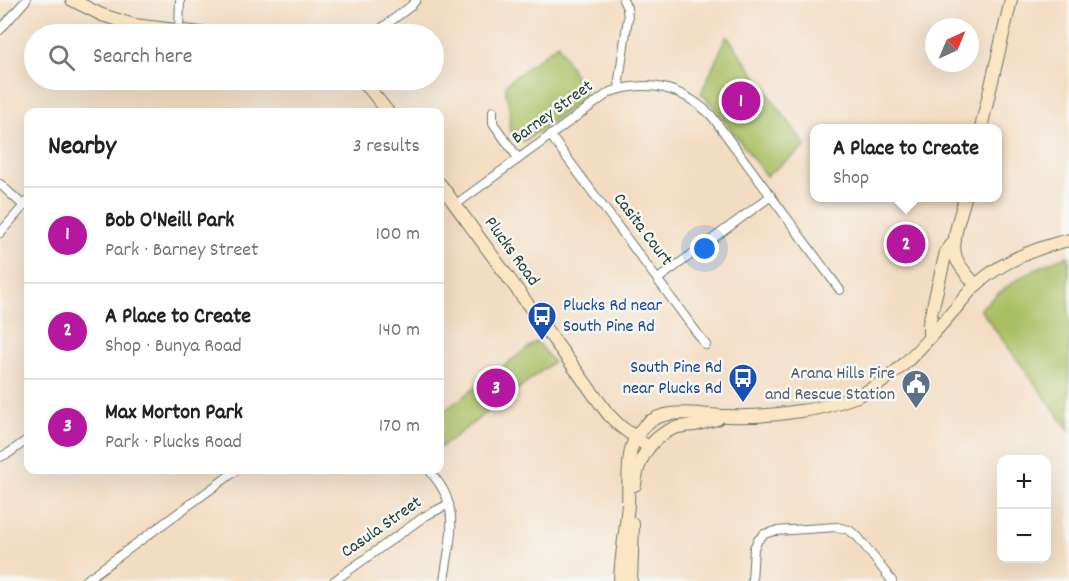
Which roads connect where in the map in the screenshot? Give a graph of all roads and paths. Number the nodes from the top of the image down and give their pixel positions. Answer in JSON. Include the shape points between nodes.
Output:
{"nodes":[{"id":1,"x":26,"y":0,"type":"edge"},
{"id":2,"x":72,"y":0,"type":"edge"},
{"id":3,"x":180,"y":0,"type":"edge"},
{"id":4,"x":416,"y":0,"type":"edge"},
{"id":5,"x":623,"y":0,"type":"edge"},
{"id":6,"x":1011,"y":0,"type":"edge"},
{"id":7,"x":131,"y":24,"type":"edge"},
{"id":8,"x":179,"y":24,"type":"edge"},
{"id":9,"x":387,"y":24,"type":"edge"},
{"id":10,"x":0,"y":30,"type":"edge"},
{"id":11,"x":620,"y":89,"type":"junction"},
{"id":12,"x":371,"y":90,"type":"edge"},
{"id":13,"x":385,"y":108,"type":"edge"},
{"id":14,"x":493,"y":111,"type":"dead end"},
{"id":15,"x":982,"y":124,"type":"edge"},
{"id":16,"x":550,"y":135,"type":"junction"},
{"id":17,"x":518,"y":158,"type":"junction"},
{"id":18,"x":0,"y":184,"type":"edge"},
{"id":19,"x":444,"y":190,"type":"edge"},
{"id":20,"x":771,"y":196,"type":"junction"},
{"id":21,"x":24,"y":202,"type":"edge"},
{"id":22,"x":964,"y":202,"type":"edge"},
{"id":23,"x":24,"y":205,"type":"edge"},
{"id":24,"x":455,"y":205,"type":"junction"},
{"id":25,"x":0,"y":233,"type":"edge"},
{"id":26,"x":955,"y":240,"type":"junction"},
{"id":27,"x":1069,"y":240,"type":"edge"},
{"id":28,"x":658,"y":279,"type":"junction"},
{"id":29,"x":976,"y":285,"type":"junction"},
{"id":30,"x":840,"y":290,"type":"dead end"},
{"id":31,"x":929,"y":338,"type":"junction"},
{"id":32,"x":706,"y":345,"type":"dead end"},
{"id":33,"x":727,"y":417,"type":"junction"},
{"id":34,"x":635,"y":438,"type":"junction"},
{"id":35,"x":24,"y":442,"type":"edge"},
{"id":36,"x":648,"y":447,"type":"junction"},
{"id":37,"x":0,"y":457,"type":"edge"},
{"id":38,"x":232,"y":474,"type":"edge"},
{"id":39,"x":432,"y":474,"type":"edge"},
{"id":40,"x":449,"y":504,"type":"junction"},
{"id":41,"x":85,"y":581,"type":"edge"},
{"id":42,"x":334,"y":581,"type":"edge"},
{"id":43,"x":444,"y":581,"type":"edge"},
{"id":44,"x":620,"y":581,"type":"edge"},
{"id":45,"x":631,"y":581,"type":"edge"},
{"id":46,"x":752,"y":581,"type":"edge"},
{"id":47,"x":892,"y":581,"type":"edge"}],
"edges":[{"from":1,"to":10,"type":"street"},
{"from":2,"to":7,"type":"street"},
{"from":3,"to":8,"type":"street"},
{"from":4,"to":9,"type":"street"},
{"from":5,"to":11,"type":"street","via":[[628,18]]},
{"from":6,"to":15,"type":"street"},
{"from":11,"to":16,"type":"street","name":"Barney Street"},
{"from":11,"to":20,"type":"street","name":"Barney Street","via":[[652,85],[698,103]]},
{"from":12,"to":13,"type":"street"},
{"from":14,"to":17,"type":"street","via":[[493,123]]},
{"from":16,"to":17,"type":"street","name":"Barney Street"},
{"from":16,"to":28,"type":"street","name":"Casita Court"},
{"from":17,"to":24,"type":"street","name":"Barney Street"},
{"from":18,"to":21,"type":"street"},
{"from":19,"to":24,"type":"street","name":"Plucks Road"},
{"from":20,"to":28,"type":"street"},
{"from":20,"to":30,"type":"street","name":"Barney Street"},
{"from":22,"to":26,"type":"street"},
{"from":23,"to":25,"type":"street"},
{"from":24,"to":34,"type":"street","name":"Plucks Road","via":[[608,414]]},
{"from":26,"to":29,"type":"street","via":[[957,259]]},
{"from":26,"to":31,"type":"street","via":[[946,252]]},
{"from":27,"to":29,"type":"street","via":[[1022,255]]},
{"from":28,"to":32,"type":"street","name":"Casita Court"},
{"from":29,"to":31,"type":"street"},
{"from":31,"to":33,"type":"street","via":[[885,379],[853,397],[799,412]]},
{"from":33,"to":34,"type":"street","via":[[666,415],[648,423]]},
{"from":33,"to":36,"type":"street","via":[[673,429]]},
{"from":34,"to":36,"type":"street","name":"Plucks Road"},
{"from":34,"to":44,"type":"street","via":[[629,458]]},
{"from":35,"to":37,"type":"street"},
{"from":36,"to":45,"type":"street","via":[[636,478]]},
{"from":38,"to":41,"type":"street"},
{"from":39,"to":40,"type":"street"},
{"from":40,"to":42,"type":"street","name":"Casula Street","via":[[425,516]]},
{"from":40,"to":43,"type":"street","via":[[451,530]]},
{"from":46,"to":47,"type":"street","via":[[754,548],[764,534],[837,527],[858,537]]}]}
